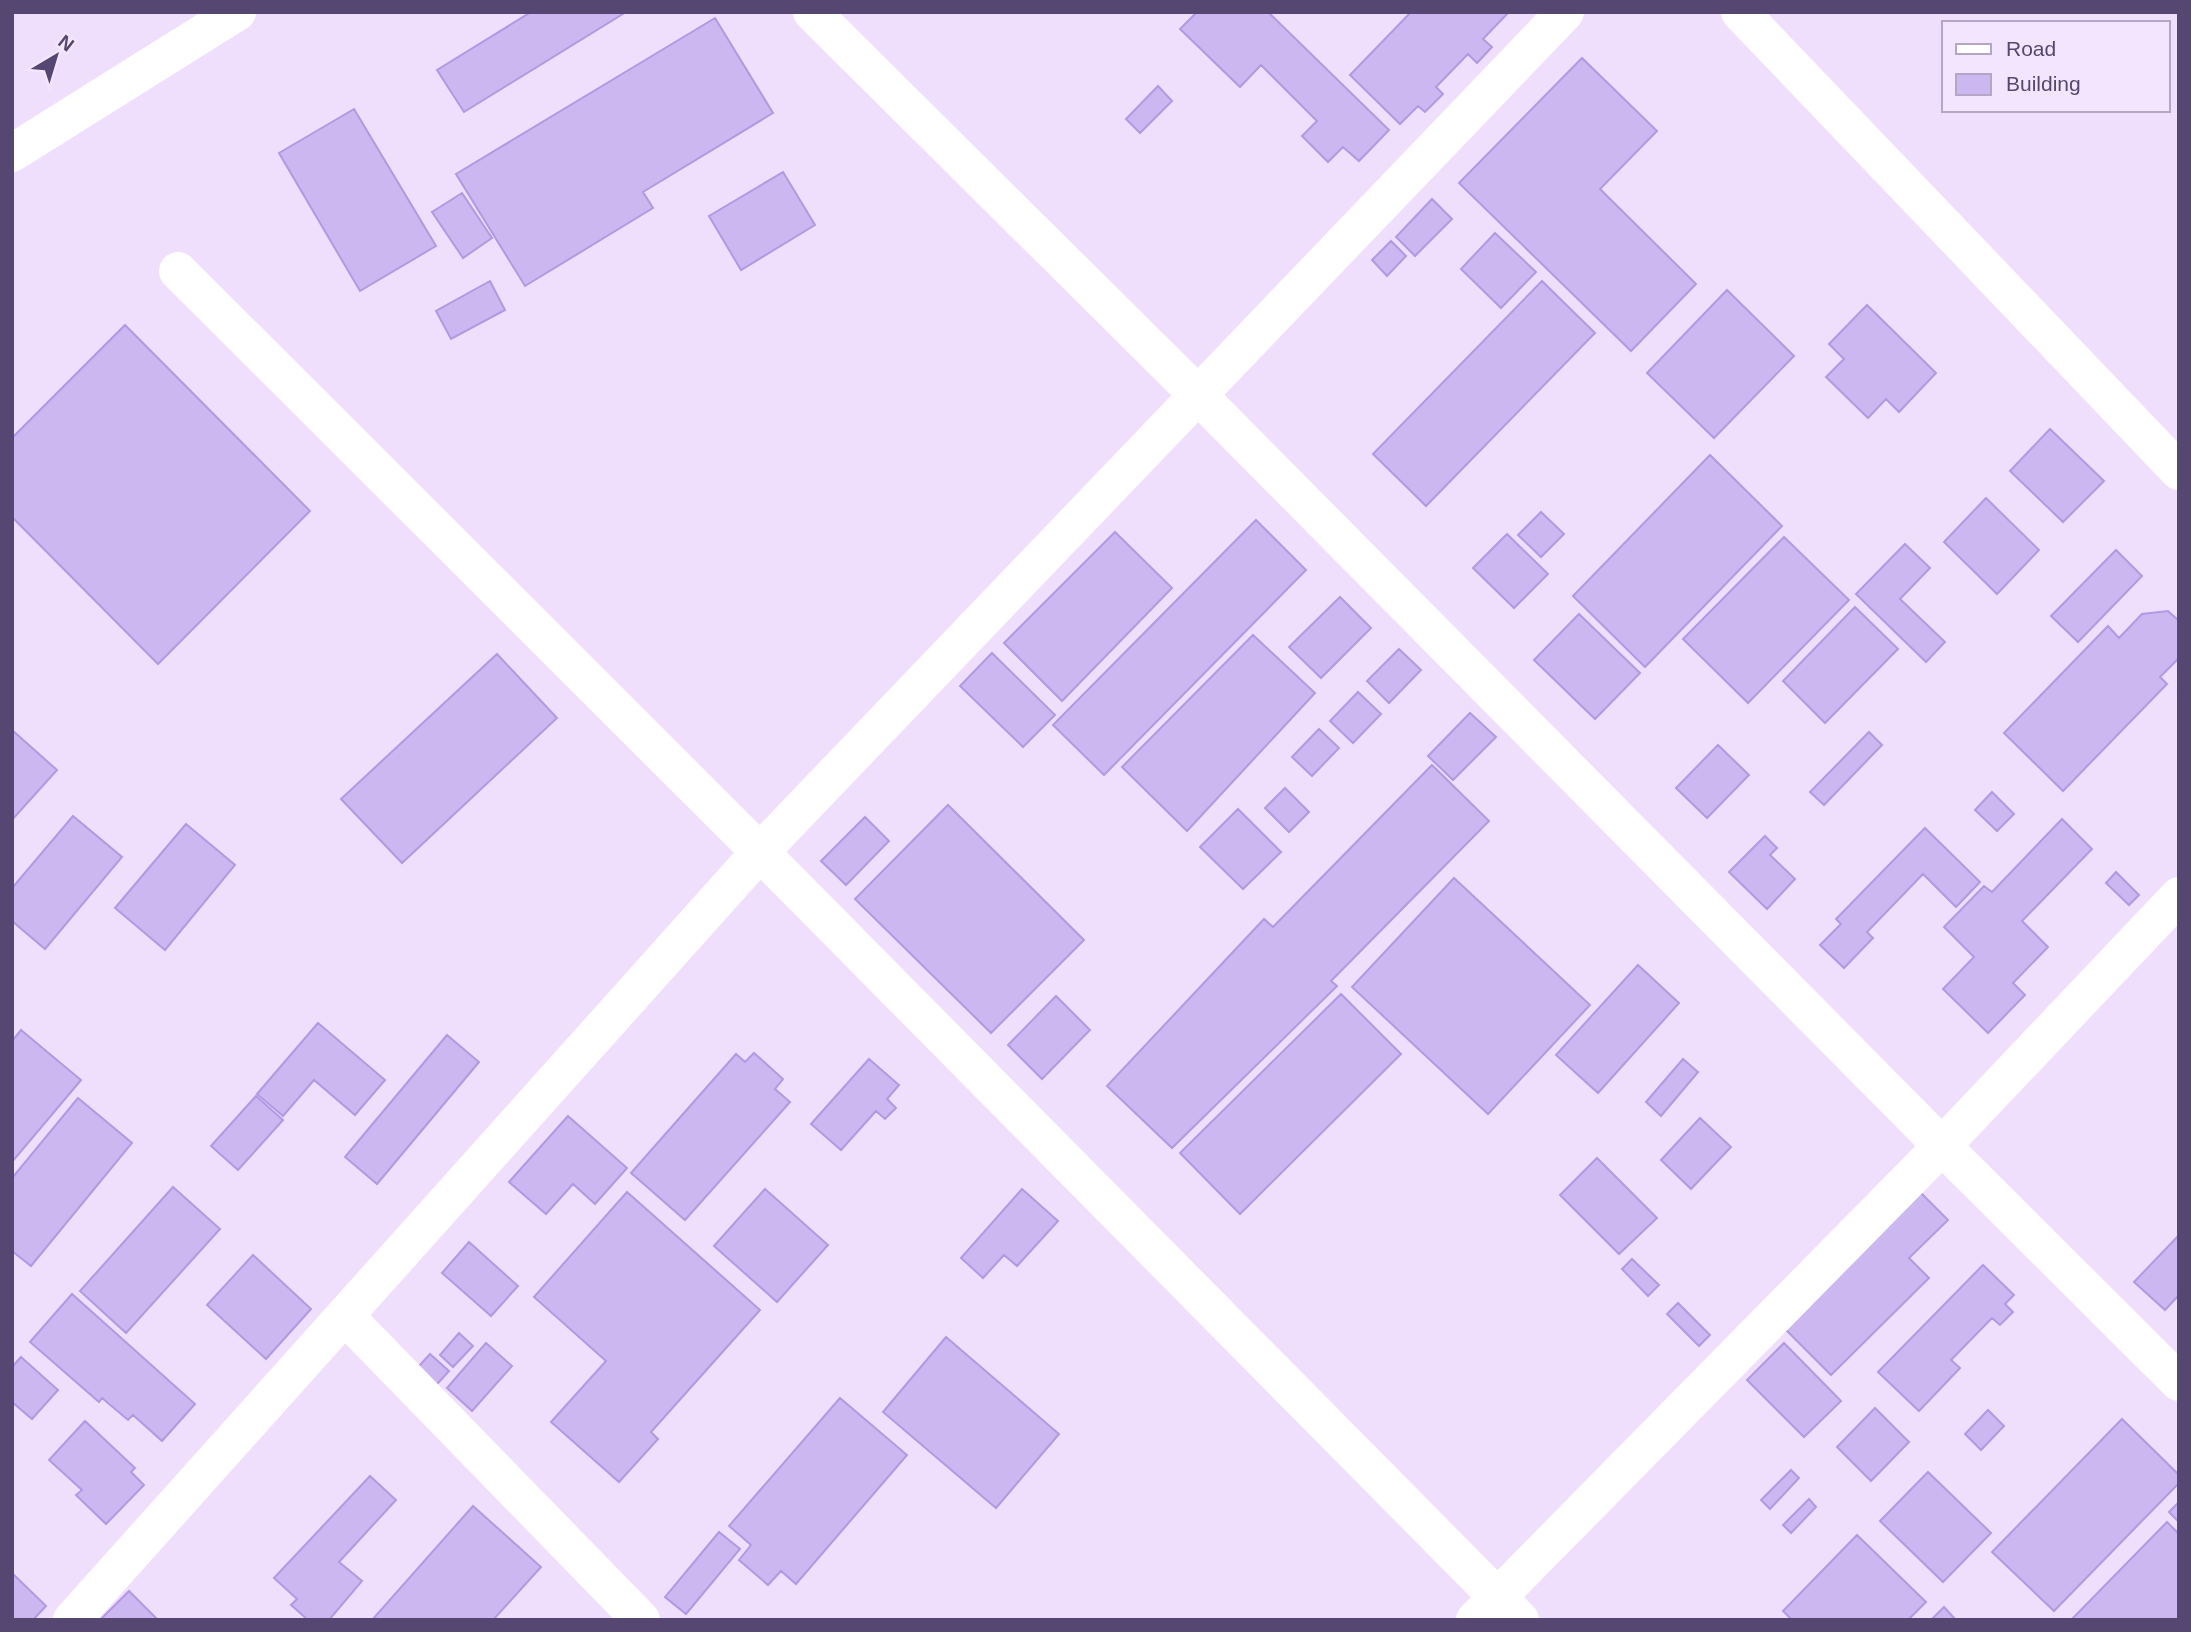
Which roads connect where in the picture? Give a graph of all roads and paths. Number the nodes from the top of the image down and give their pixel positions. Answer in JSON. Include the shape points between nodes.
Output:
{"nodes":[{"id":1,"x":237,"y":12,"type":"edge"},
{"id":2,"x":812,"y":12,"type":"edge"},
{"id":3,"x":1565,"y":12,"type":"edge"},
{"id":4,"x":1740,"y":12,"type":"edge"},
{"id":5,"x":12,"y":153,"type":"edge"},
{"id":6,"x":178,"y":271,"type":"dead end"},
{"id":7,"x":1197,"y":394,"type":"junction"},
{"id":8,"x":2179,"y":471,"type":"edge"},
{"id":9,"x":760,"y":852,"type":"junction"},
{"id":10,"x":2179,"y":896,"type":"edge"},
{"id":11,"x":1942,"y":1146,"type":"junction"},
{"id":12,"x":346,"y":1317,"type":"junction"},
{"id":13,"x":2179,"y":1382,"type":"edge"},
{"id":14,"x":1497,"y":1612,"type":"edge"},
{"id":15,"x":72,"y":1620,"type":"edge"},
{"id":16,"x":641,"y":1620,"type":"edge"}],
"edges":[{"from":1,"to":5,"type":"street"},
{"from":2,"to":7,"type":"street"},
{"from":3,"to":7,"type":"street"},
{"from":4,"to":8,"type":"street"},
{"from":6,"to":9,"type":"street"},
{"from":7,"to":9,"type":"street"},
{"from":7,"to":11,"type":"street"},
{"from":9,"to":12,"type":"street"},
{"from":9,"to":14,"type":"street"},
{"from":10,"to":11,"type":"street"},
{"from":11,"to":13,"type":"street"},
{"from":11,"to":14,"type":"street"},
{"from":12,"to":15,"type":"street"},
{"from":12,"to":16,"type":"street"}]}
